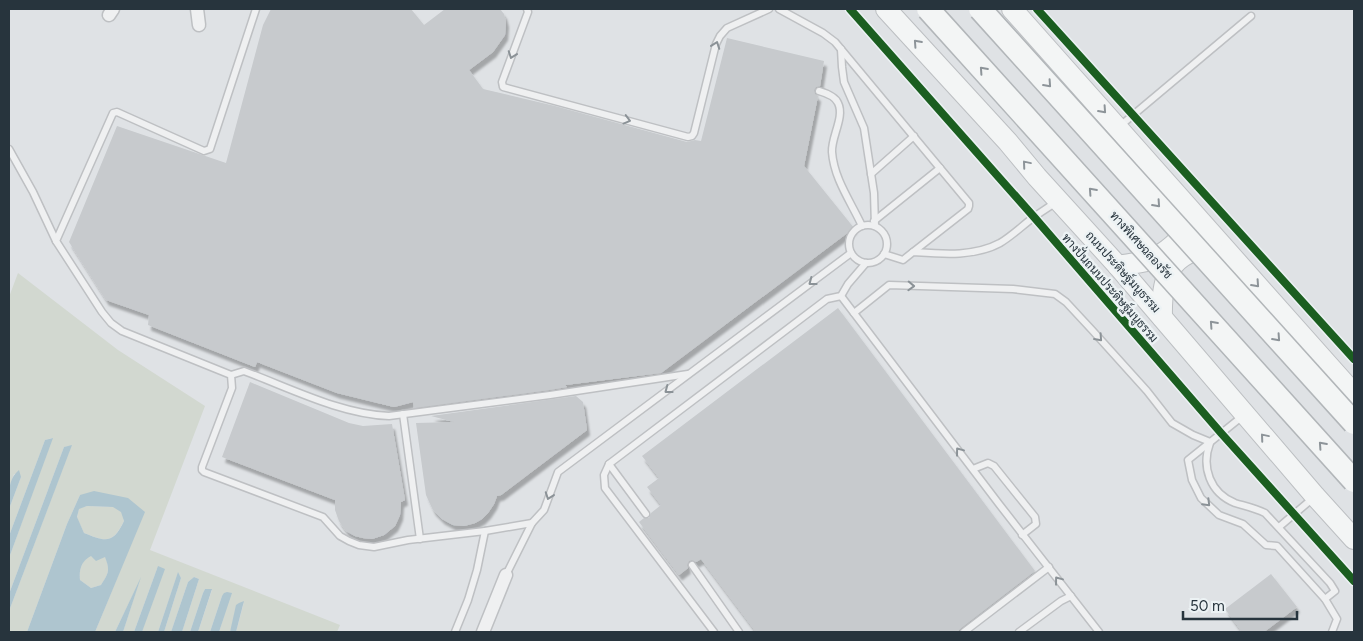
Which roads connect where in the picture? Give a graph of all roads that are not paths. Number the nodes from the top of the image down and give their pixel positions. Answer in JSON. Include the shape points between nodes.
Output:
{"nodes":[{"id":1,"x":197,"y":9,"type":"edge"},
{"id":2,"x":256,"y":9,"type":"edge"},
{"id":3,"x":527,"y":9,"type":"edge"},
{"id":4,"x":769,"y":9,"type":"edge"},
{"id":5,"x":779,"y":9,"type":"edge"},
{"id":6,"x":886,"y":9,"type":"edge"},
{"id":7,"x":928,"y":9,"type":"edge"},
{"id":8,"x":980,"y":9,"type":"edge"},
{"id":9,"x":1012,"y":9,"type":"edge"},
{"id":10,"x":1251,"y":16,"type":"dead end"},
{"id":11,"x":199,"y":25,"type":"dead end"},
{"id":12,"x":841,"y":49,"type":"junction"},
{"id":13,"x":819,"y":91,"type":"dead end"},
{"id":14,"x":1118,"y":127,"type":"junction"},
{"id":15,"x":914,"y":136,"type":"junction"},
{"id":16,"x":9,"y":149,"type":"edge"},
{"id":17,"x":940,"y":168,"type":"junction"},
{"id":18,"x":871,"y":174,"type":"junction"},
{"id":19,"x":1181,"y":199,"type":"junction"},
{"id":20,"x":1058,"y":200,"type":"junction"},
{"id":21,"x":874,"y":224,"type":"junction"},
{"id":22,"x":862,"y":226,"type":"junction"},
{"id":23,"x":56,"y":241,"type":"junction"},
{"id":24,"x":1224,"y":247,"type":"junction"},
{"id":25,"x":913,"y":252,"type":"junction"},
{"id":26,"x":851,"y":253,"type":"junction"},
{"id":27,"x":884,"y":254,"type":"junction"},
{"id":28,"x":866,"y":263,"type":"junction"},
{"id":29,"x":1118,"y":266,"type":"junction"},
{"id":30,"x":841,"y":296,"type":"junction"},
{"id":31,"x":854,"y":313,"type":"junction"},
{"id":32,"x":1162,"y":316,"type":"junction"},
{"id":33,"x":689,"y":374,"type":"junction"},
{"id":34,"x":231,"y":375,"type":"junction"},
{"id":35,"x":1354,"y":394,"type":"edge"},
{"id":36,"x":403,"y":414,"type":"junction"},
{"id":37,"x":1245,"y":414,"type":"junction"},
{"id":38,"x":1354,"y":423,"type":"edge"},
{"id":39,"x":1210,"y":442,"type":"junction"},
{"id":40,"x":609,"y":464,"type":"junction"},
{"id":41,"x":973,"y":469,"type":"junction"},
{"id":42,"x":1354,"y":481,"type":"edge"},
{"id":43,"x":1315,"y":496,"type":"junction"},
{"id":44,"x":646,"y":514,"type":"dead end"},
{"id":45,"x":532,"y":523,"type":"junction"},
{"id":46,"x":1279,"y":527,"type":"junction"},
{"id":47,"x":484,"y":531,"type":"junction"},
{"id":48,"x":1022,"y":535,"type":"junction"},
{"id":49,"x":420,"y":539,"type":"junction"},
{"id":50,"x":1354,"y":539,"type":"edge"},
{"id":51,"x":692,"y":565,"type":"dead end"},
{"id":52,"x":1049,"y":567,"type":"junction"},
{"id":53,"x":506,"y":575,"type":"joint"},
{"id":54,"x":1071,"y":596,"type":"junction"},
{"id":55,"x":1325,"y":599,"type":"junction"},
{"id":56,"x":455,"y":632,"type":"edge"},
{"id":57,"x":483,"y":632,"type":"edge"},
{"id":58,"x":714,"y":632,"type":"edge"},
{"id":59,"x":739,"y":632,"type":"edge"},
{"id":60,"x":964,"y":632,"type":"edge"},
{"id":61,"x":1019,"y":632,"type":"edge"},
{"id":62,"x":1099,"y":632,"type":"edge"},
{"id":63,"x":1332,"y":632,"type":"edge"}],
"edges":[{"from":1,"to":11,"type":"street"},
{"from":2,"to":23,"type":"lane","via":[[210,149],[204,151],[113,113]]},
{"from":3,"to":4,"type":"lane","one_way":true,"via":[[503,87],[688,136],[694,133],[720,36],[726,28]]},
{"from":5,"to":12,"type":"lane","via":[[823,33]]},
{"from":20,"to":6,"type":"main road","name":"ถนนประดิษฐ์มนูธรรม","one_way":true},
{"from":42,"to":7,"type":"highway","name":"ทางพิเศษฉลองรัช","one_way":true,"bridge":true},
{"from":8,"to":38,"type":"highway","one_way":true,"bridge":true},
{"from":9,"to":14,"type":"main road","one_way":true},
{"from":10,"to":14,"type":"lane"},
{"from":12,"to":15,"type":"lane"},
{"from":12,"to":18,"type":"lane","via":[[844,82],[864,128]]},
{"from":13,"to":22,"type":"lane","via":[[830,95],[839,105],[838,126],[831,149],[841,186]]},
{"from":14,"to":19,"type":"main road"},
{"from":15,"to":17,"type":"lane"},
{"from":15,"to":18,"type":"lane"},
{"from":16,"to":23,"type":"lane"},
{"from":17,"to":21,"type":"lane"},
{"from":17,"to":25,"type":"lane","via":[[969,206]]},
{"from":18,"to":21,"type":"lane"},
{"from":19,"to":24,"type":"main road"},
{"from":19,"to":29,"type":"main road","via":[[1187,224],[1180,239],[1148,260]]},
{"from":20,"to":25,"type":"lane","via":[[990,247],[967,253]]},
{"from":20,"to":29,"type":"main road","name":"ถนนประดิษฐ์มนูธรรม"},
{"from":21,"to":22,"type":"lane"},
{"from":21,"to":27,"type":"lane","via":[[885,238]]},
{"from":22,"to":26,"type":"lane","via":[[850,237]]},
{"from":23,"to":34,"type":"lane","via":[[111,323],[122,331]]},
{"from":24,"to":32,"type":"main road","via":[[1211,246],[1191,251],[1173,266],[1164,283]]},
{"from":24,"to":35,"type":"main road","one_way":true},
{"from":25,"to":27,"type":"lane","via":[[903,260]]},
{"from":26,"to":28,"type":"lane"},
{"from":26,"to":33,"type":"lane","one_way":true},
{"from":27,"to":28,"type":"lane","via":[[876,261]]},
{"from":28,"to":30,"type":"lane"},
{"from":29,"to":32,"type":"main road","name":"ถนนประดิษฐ์มนูธรรม"},
{"from":30,"to":31,"type":"lane"},
{"from":30,"to":40,"type":"lane","via":[[827,299]]},
{"from":31,"to":39,"type":"lane","one_way":true,"via":[[889,285],[1013,289],[1055,294],[1092,330],[1172,422]]},
{"from":41,"to":31,"type":"lane","one_way":true},
{"from":32,"to":37,"type":"main road","name":"ถนนประดิษฐ์มนูธรรม"},
{"from":33,"to":36,"type":"lane"},
{"from":33,"to":45,"type":"lane","one_way":true,"via":[[558,472],[544,510]]},
{"from":34,"to":36,"type":"lane","via":[[244,371],[360,412],[389,416]]},
{"from":34,"to":49,"type":"lane","via":[[232,388],[202,467],[204,472],[322,517],[340,536],[360,545],[374,547]]},
{"from":36,"to":49,"type":"lane"},
{"from":37,"to":39,"type":"lane"},
{"from":43,"to":37,"type":"main road","name":"ถนนประดิษฐ์มนูธรรม","one_way":true},
{"from":39,"to":46,"type":"lane","via":[[1206,461],[1213,486],[1233,502],[1265,513]]},
{"from":39,"to":55,"type":"lane","one_way":true,"via":[[1188,460],[1192,480],[1201,498],[1219,515],[1243,524],[1266,545],[1277,546]]},
{"from":40,"to":44,"type":"lane"},
{"from":40,"to":58,"type":"lane","via":[[604,475],[605,488]]},
{"from":41,"to":48,"type":"lane"},
{"from":41,"to":48,"type":"lane","via":[[988,463],[994,466],[1035,517],[1036,524]]},
{"from":43,"to":46,"type":"lane"},
{"from":43,"to":50,"type":"main road","name":"ถนนประดิษฐ์มนูธรรม"},
{"from":45,"to":47,"type":"lane"},
{"from":45,"to":53,"type":"lane"},
{"from":46,"to":55,"type":"lane","via":[[1335,590]]},
{"from":47,"to":49,"type":"lane"},
{"from":47,"to":56,"type":"lane","via":[[477,570]]},
{"from":48,"to":52,"type":"lane"},
{"from":51,"to":59,"type":"lane"},
{"from":54,"to":52,"type":"lane","one_way":true},
{"from":52,"to":60,"type":"lane"},
{"from":53,"to":57,"type":"street"},
{"from":54,"to":61,"type":"lane"},
{"from":54,"to":62,"type":"lane"},
{"from":55,"to":63,"type":"lane","via":[[1336,619]]}]}
